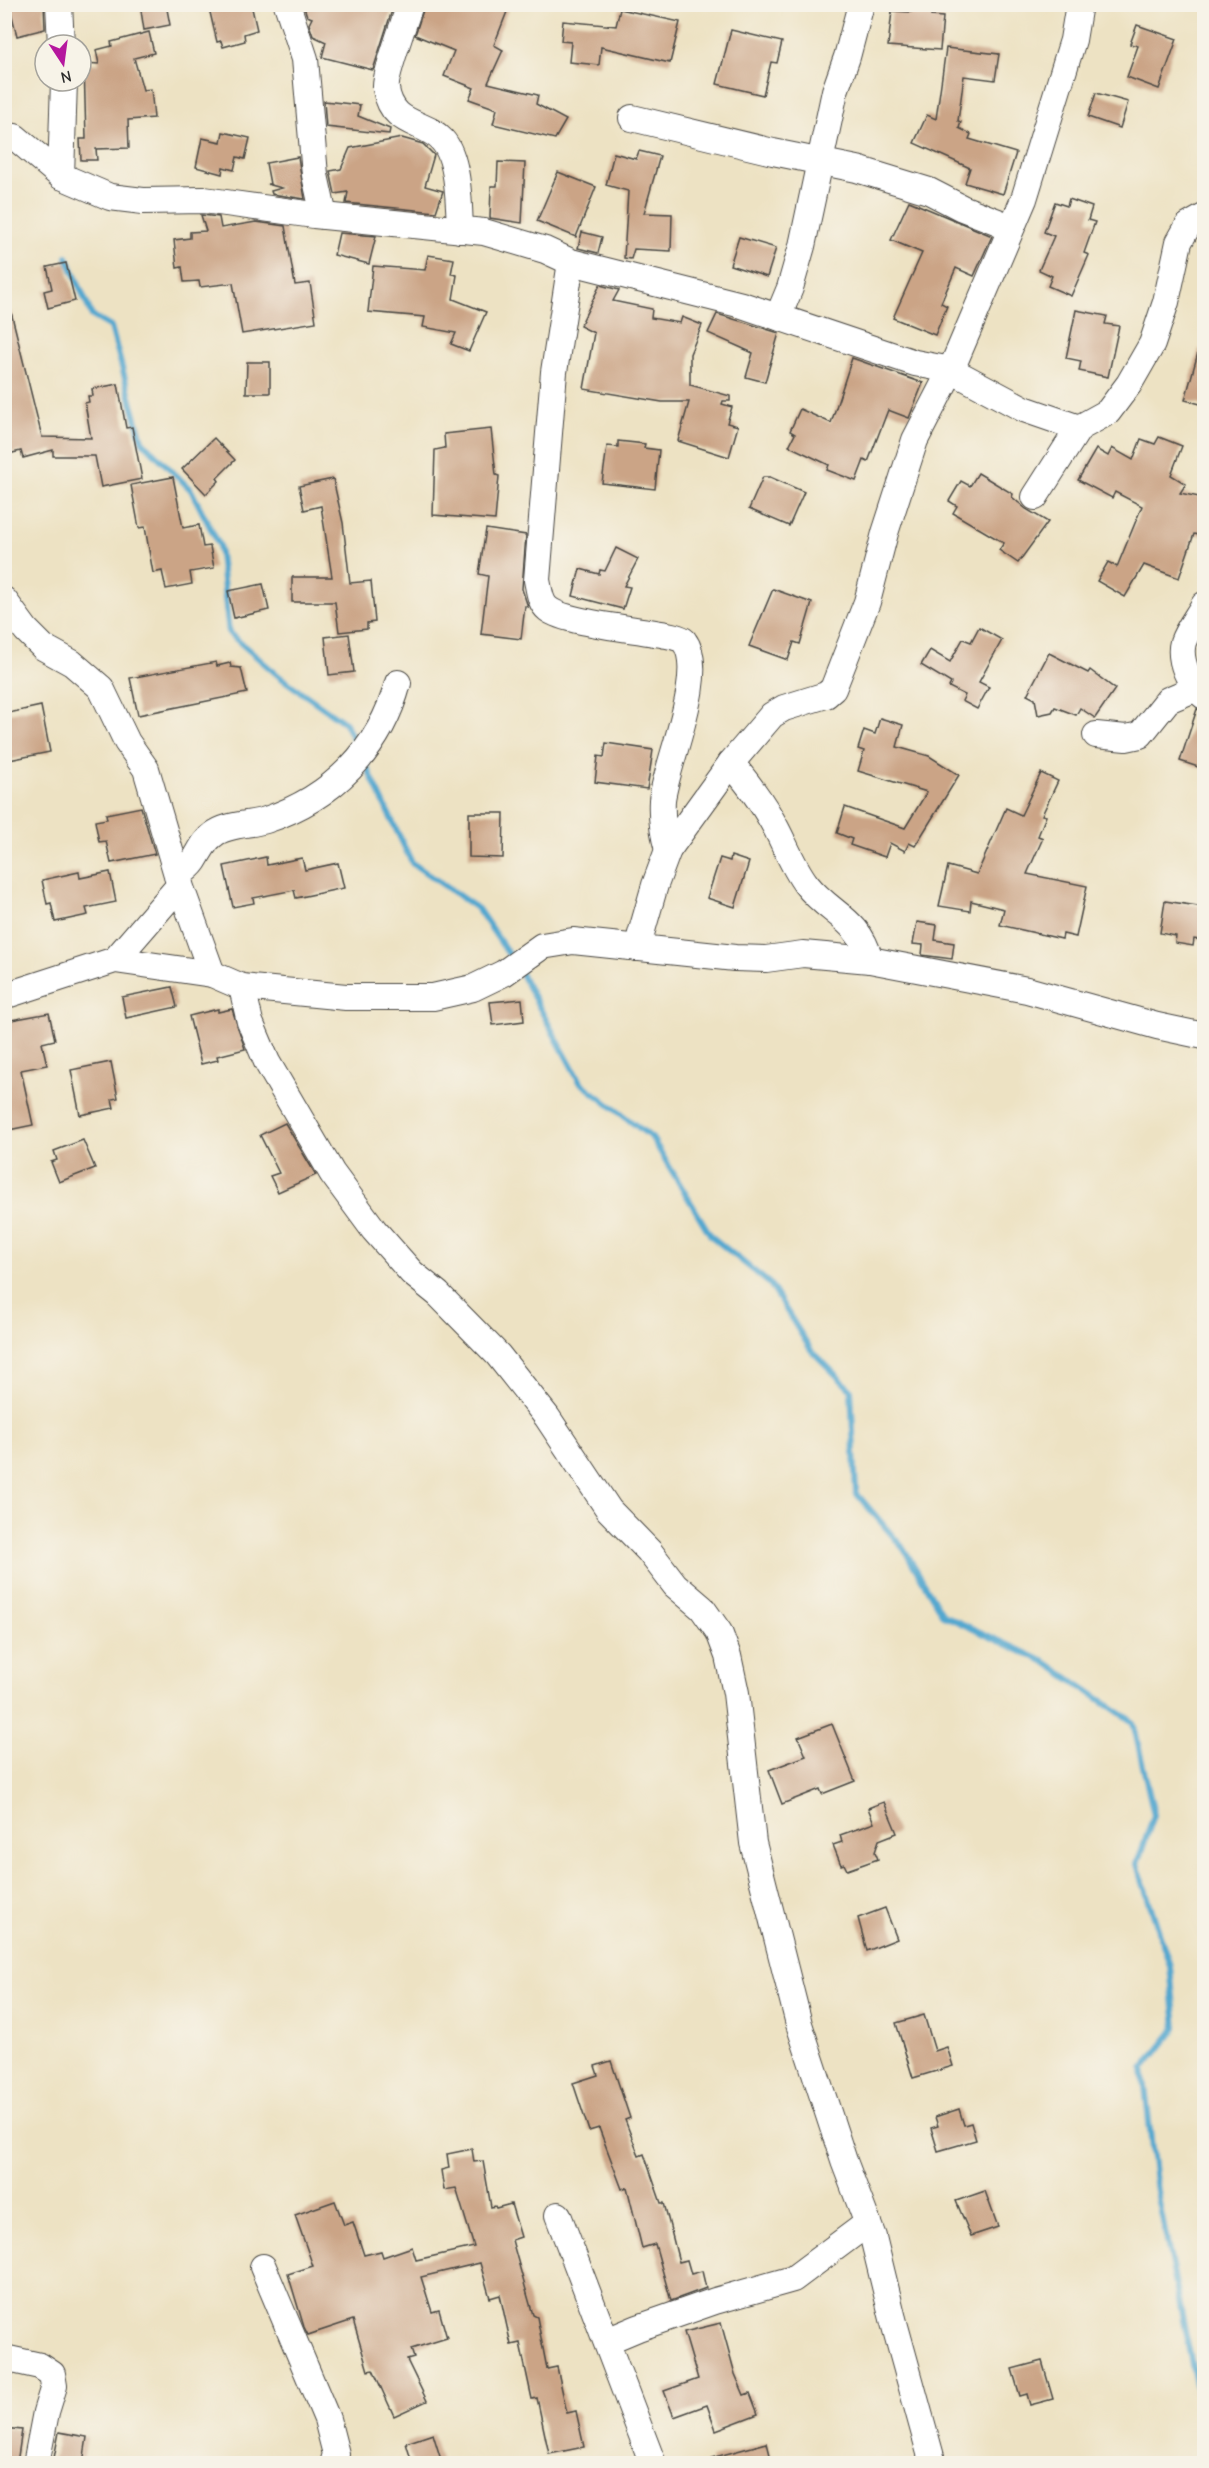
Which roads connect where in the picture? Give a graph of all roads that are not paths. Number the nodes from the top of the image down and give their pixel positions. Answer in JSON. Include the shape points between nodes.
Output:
{"nodes":[{"id":1,"x":59,"y":4,"type":"edge"},
{"id":2,"x":287,"y":4,"type":"edge"},
{"id":3,"x":410,"y":4,"type":"edge"},
{"id":4,"x":861,"y":4,"type":"edge"},
{"id":5,"x":1078,"y":4,"type":"edge"},
{"id":6,"x":60,"y":33,"type":"edge"},
{"id":7,"x":64,"y":93,"type":"edge"},
{"id":8,"x":632,"y":118,"type":"dead end"},
{"id":9,"x":8,"y":130,"type":"edge"},
{"id":10,"x":821,"y":161,"type":"junction"},
{"id":11,"x":61,"y":176,"type":"junction"},
{"id":12,"x":324,"y":216,"type":"junction"},
{"id":13,"x":1204,"y":217,"type":"edge"},
{"id":14,"x":1011,"y":227,"type":"junction"},
{"id":15,"x":460,"y":230,"type":"junction"},
{"id":16,"x":571,"y":262,"type":"junction"},
{"id":17,"x":778,"y":317,"type":"junction"},
{"id":18,"x":951,"y":370,"type":"junction"},
{"id":19,"x":1079,"y":428,"type":"junction"},
{"id":20,"x":1035,"y":497,"type":"dead end"},
{"id":21,"x":4,"y":600,"type":"edge"},
{"id":22,"x":1204,"y":605,"type":"edge"},
{"id":23,"x":398,"y":683,"type":"dead end"},
{"id":24,"x":1199,"y":692,"type":"edge"},
{"id":25,"x":1096,"y":735,"type":"dead end"},
{"id":26,"x":731,"y":763,"type":"junction"},
{"id":27,"x":669,"y":849,"type":"junction"},
{"id":28,"x":178,"y":881,"type":"junction"},
{"id":29,"x":638,"y":948,"type":"junction"},
{"id":30,"x":115,"y":960,"type":"junction"},
{"id":31,"x":870,"y":960,"type":"junction"},
{"id":32,"x":212,"y":974,"type":"junction"},
{"id":33,"x":242,"y":987,"type":"junction"},
{"id":34,"x":4,"y":996,"type":"edge"},
{"id":35,"x":1204,"y":1036,"type":"edge"},
{"id":36,"x":558,"y":2215,"type":"dead end"},
{"id":37,"x":868,"y":2223,"type":"junction"},
{"id":38,"x":263,"y":2267,"type":"dead end"},
{"id":39,"x":607,"y":2342,"type":"junction"},
{"id":40,"x":4,"y":2358,"type":"edge"},
{"id":41,"x":36,"y":2463,"type":"edge"},
{"id":42,"x":333,"y":2463,"type":"edge"},
{"id":43,"x":653,"y":2463,"type":"edge"},
{"id":44,"x":933,"y":2463,"type":"edge"}],
"edges":[{"from":1,"to":6,"type":"street"},
{"from":2,"to":12,"type":"street","via":[[305,59],[315,175]]},
{"from":3,"to":15,"type":"street","via":[[386,87],[390,103],[401,117],[441,138],[447,147],[459,197]]},
{"from":4,"to":10,"type":"street","via":[[835,91]]},
{"from":5,"to":14,"type":"street","via":[[1059,90],[1024,199]]},
{"from":7,"to":11,"type":"street"},
{"from":8,"to":10,"type":"street"},
{"from":9,"to":11,"type":"street"},
{"from":10,"to":14,"type":"street","via":[[929,190]]},
{"from":10,"to":17,"type":"street","via":[[802,246]]},
{"from":11,"to":12,"type":"street","via":[[110,197],[204,200]]},
{"from":12,"to":15,"type":"street"},
{"from":13,"to":19,"type":"street","via":[[1188,226],[1179,242],[1166,303],[1152,344],[1129,384],[1108,412]]},
{"from":14,"to":18,"type":"street"},
{"from":15,"to":16,"type":"street","via":[[484,232]]},
{"from":16,"to":17,"type":"street"},
{"from":16,"to":27,"type":"street","via":[[554,372],[537,580],[541,600],[548,609],[608,627],[672,634],[683,638],[690,649],[682,729],[662,798],[663,831]]},
{"from":17,"to":18,"type":"street","via":[[915,363]]},
{"from":18,"to":19,"type":"street","via":[[1024,408]]},
{"from":18,"to":26,"type":"street","via":[[915,440],[867,602],[833,688],[826,695],[772,715]]},
{"from":19,"to":20,"type":"street"},
{"from":21,"to":28,"type":"street","via":[[43,647],[72,663],[101,688],[127,742],[146,769]]},
{"from":22,"to":24,"type":"street","via":[[1183,643],[1188,680]]},
{"from":23,"to":28,"type":"street","via":[[382,729],[362,757],[341,776],[306,803],[265,820],[213,834]]},
{"from":24,"to":25,"type":"street","via":[[1168,700],[1140,735]]},
{"from":26,"to":27,"type":"street"},
{"from":26,"to":31,"type":"street","via":[[763,806],[807,885],[854,926],[865,942]]},
{"from":27,"to":29,"type":"street"},
{"from":28,"to":30,"type":"street"},
{"from":28,"to":32,"type":"street"},
{"from":29,"to":31,"type":"street","via":[[735,958],[803,954]]},
{"from":29,"to":33,"type":"street","via":[[573,941],[542,946],[504,973],[473,988],[433,997],[346,997]]},
{"from":30,"to":32,"type":"street"},
{"from":30,"to":34,"type":"street"},
{"from":31,"to":35,"type":"street","via":[[1027,990]]},
{"from":32,"to":33,"type":"street"},
{"from":33,"to":37,"type":"street","via":[[250,1022],[267,1062],[332,1173],[374,1230],[412,1273],[498,1355],[547,1417],[609,1510],[650,1551],[675,1585],[702,1608],[719,1632],[729,1656],[736,1693],[753,1843],[799,2024]]},
{"from":36,"to":39,"type":"street"},
{"from":37,"to":39,"type":"street","via":[[793,2279],[661,2319]]},
{"from":37,"to":44,"type":"street"},
{"from":38,"to":42,"type":"street","via":[[327,2419],[335,2448]]},
{"from":39,"to":43,"type":"street"},
{"from":40,"to":41,"type":"street","via":[[40,2366],[52,2374],[54,2386]]}]}
